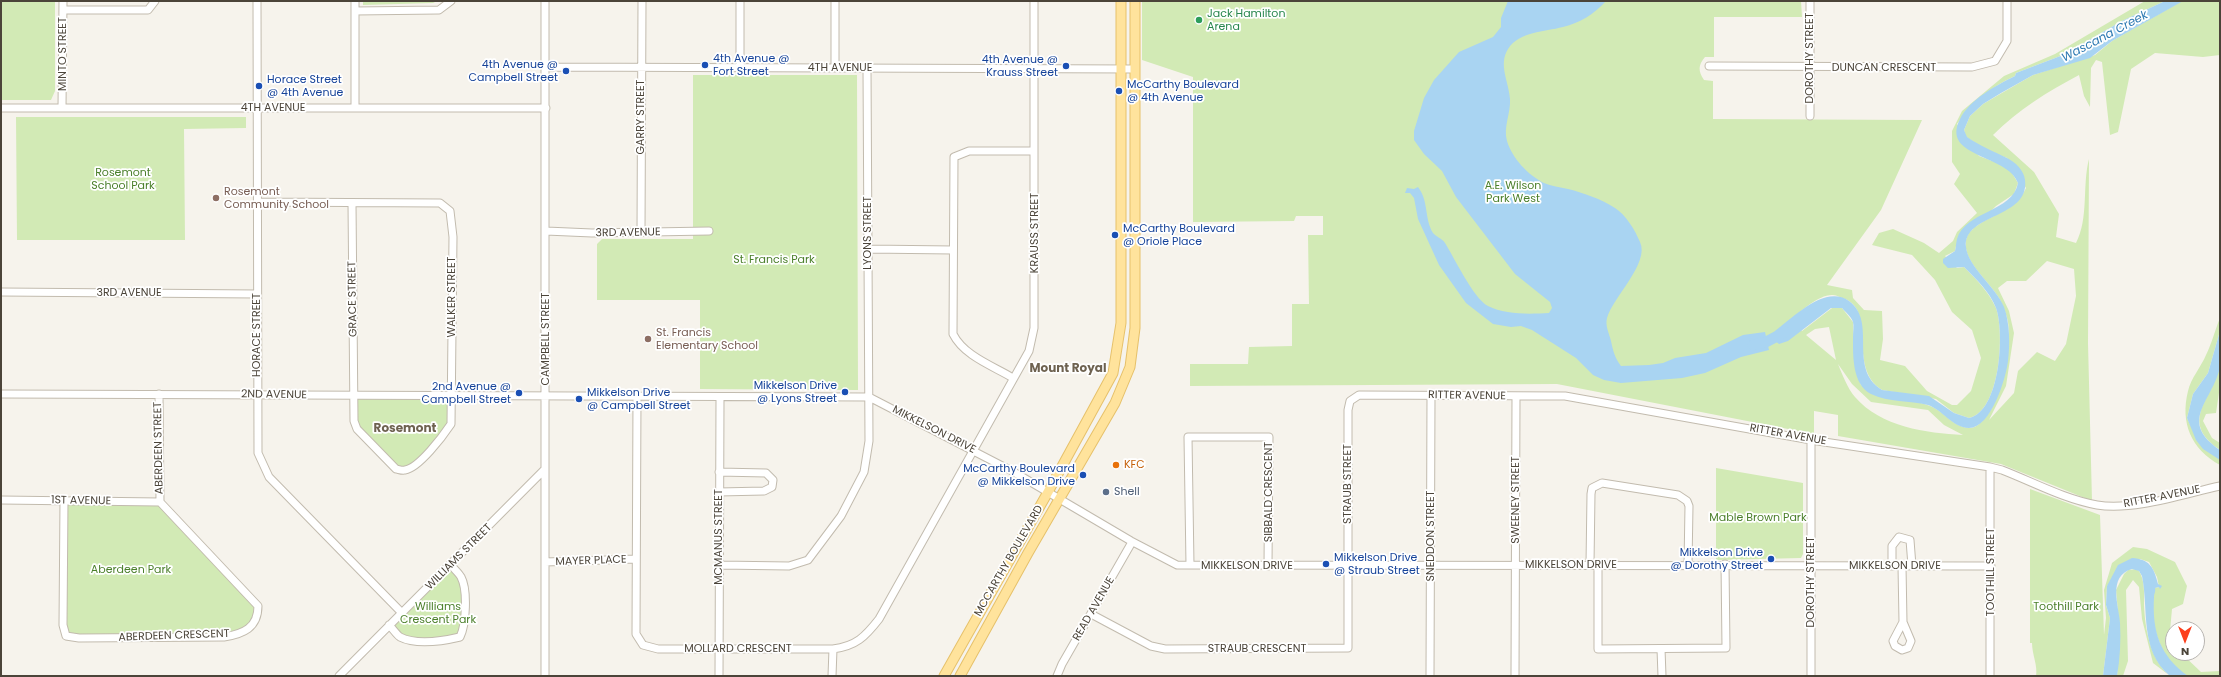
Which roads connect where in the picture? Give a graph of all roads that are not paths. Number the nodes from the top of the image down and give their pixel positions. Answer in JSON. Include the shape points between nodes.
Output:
{"nodes":[{"id":1,"x":63,"y":1,"type":"edge"},
{"id":2,"x":257,"y":1,"type":"edge"},
{"id":3,"x":355,"y":1,"type":"edge"},
{"id":4,"x":451,"y":1,"type":"edge"},
{"id":5,"x":545,"y":1,"type":"edge"},
{"id":6,"x":642,"y":1,"type":"edge"},
{"id":7,"x":740,"y":1,"type":"edge"},
{"id":8,"x":835,"y":1,"type":"edge"},
{"id":9,"x":1034,"y":1,"type":"edge"},
{"id":10,"x":1121,"y":1,"type":"edge"},
{"id":11,"x":1135,"y":1,"type":"edge"},
{"id":12,"x":1810,"y":1,"type":"edge"},
{"id":13,"x":2007,"y":1,"type":"edge"},
{"id":14,"x":155,"y":3,"type":"edge"},
{"id":15,"x":63,"y":10,"type":"junction"},
{"id":16,"x":355,"y":11,"type":"junction"},
{"id":17,"x":1710,"y":66,"type":"dead end"},
{"id":18,"x":545,"y":67,"type":"junction"},
{"id":19,"x":641,"y":67,"type":"junction"},
{"id":20,"x":1035,"y":67,"type":"junction"},
{"id":21,"x":740,"y":68,"type":"junction"},
{"id":22,"x":835,"y":68,"type":"junction"},
{"id":23,"x":867,"y":68,"type":"junction"},
{"id":24,"x":1810,"y":68,"type":"junction"},
{"id":25,"x":1122,"y":69,"type":"junction"},
{"id":26,"x":1135,"y":69,"type":"junction"},
{"id":27,"x":1,"y":108,"type":"edge"},
{"id":28,"x":62,"y":108,"type":"junction"},
{"id":29,"x":257,"y":108,"type":"junction"},
{"id":30,"x":355,"y":108,"type":"junction"},
{"id":31,"x":546,"y":108,"type":"junction"},
{"id":32,"x":1810,"y":116,"type":"dead end"},
{"id":33,"x":1034,"y":151,"type":"junction"},
{"id":34,"x":258,"y":202,"type":"junction"},
{"id":35,"x":352,"y":203,"type":"junction"},
{"id":36,"x":546,"y":231,"type":"junction"},
{"id":37,"x":710,"y":231,"type":"dead end"},
{"id":38,"x":641,"y":232,"type":"junction"},
{"id":39,"x":868,"y":249,"type":"junction"},
{"id":40,"x":953,"y":250,"type":"junction"},
{"id":41,"x":1,"y":292,"type":"edge"},
{"id":42,"x":258,"y":294,"type":"junction"},
{"id":43,"x":1013,"y":378,"type":"junction"},
{"id":44,"x":1,"y":394,"type":"edge"},
{"id":45,"x":159,"y":394,"type":"junction"},
{"id":46,"x":258,"y":394,"type":"junction"},
{"id":47,"x":355,"y":395,"type":"junction"},
{"id":48,"x":1431,"y":395,"type":"junction"},
{"id":49,"x":452,"y":396,"type":"junction"},
{"id":50,"x":546,"y":396,"type":"junction"},
{"id":51,"x":1516,"y":396,"type":"junction"},
{"id":52,"x":637,"y":397,"type":"junction"},
{"id":53,"x":869,"y":397,"type":"junction"},
{"id":54,"x":720,"y":398,"type":"junction"},
{"id":55,"x":1350,"y":401,"type":"joint"},
{"id":56,"x":1811,"y":440,"type":"junction"},
{"id":57,"x":973,"y":450,"type":"junction"},
{"id":58,"x":1990,"y":468,"type":"junction"},
{"id":59,"x":544,"y":470,"type":"junction"},
{"id":60,"x":719,"y":472,"type":"junction"},
{"id":61,"x":2220,"y":486,"type":"edge"},
{"id":62,"x":719,"y":492,"type":"junction"},
{"id":63,"x":1048,"y":492,"type":"junction"},
{"id":64,"x":1059,"y":499,"type":"junction"},
{"id":65,"x":1,"y":500,"type":"edge"},
{"id":66,"x":64,"y":500,"type":"junction"},
{"id":67,"x":160,"y":502,"type":"junction"},
{"id":68,"x":1132,"y":542,"type":"junction"},
{"id":69,"x":636,"y":559,"type":"junction"},
{"id":70,"x":545,"y":562,"type":"junction"},
{"id":71,"x":1515,"y":564,"type":"junction"},
{"id":72,"x":1590,"y":564,"type":"junction"},
{"id":73,"x":1598,"y":564,"type":"junction"},
{"id":74,"x":1725,"y":564,"type":"junction"},
{"id":75,"x":451,"y":565,"type":"junction"},
{"id":76,"x":719,"y":565,"type":"junction"},
{"id":77,"x":1688,"y":565,"type":"junction"},
{"id":78,"x":1190,"y":566,"type":"junction"},
{"id":79,"x":1268,"y":566,"type":"junction"},
{"id":80,"x":1348,"y":566,"type":"junction"},
{"id":81,"x":1431,"y":566,"type":"junction"},
{"id":82,"x":1810,"y":566,"type":"junction"},
{"id":83,"x":1892,"y":566,"type":"junction"},
{"id":84,"x":1902,"y":566,"type":"junction"},
{"id":85,"x":1912,"y":566,"type":"junction"},
{"id":86,"x":1991,"y":566,"type":"junction"},
{"id":87,"x":402,"y":613,"type":"junction"},
{"id":88,"x":1091,"y":614,"type":"junction"},
{"id":89,"x":1903,"y":622,"type":"dead end"},
{"id":90,"x":390,"y":625,"type":"junction"},
{"id":91,"x":719,"y":649,"type":"junction"},
{"id":92,"x":833,"y":649,"type":"junction"},
{"id":93,"x":1661,"y":649,"type":"junction"},
{"id":94,"x":339,"y":676,"type":"edge"},
{"id":95,"x":545,"y":676,"type":"edge"},
{"id":96,"x":719,"y":676,"type":"edge"},
{"id":97,"x":832,"y":676,"type":"edge"},
{"id":98,"x":944,"y":676,"type":"edge"},
{"id":99,"x":960,"y":676,"type":"edge"},
{"id":100,"x":1057,"y":676,"type":"edge"},
{"id":101,"x":1430,"y":676,"type":"edge"},
{"id":102,"x":1515,"y":676,"type":"edge"},
{"id":103,"x":1662,"y":676,"type":"edge"},
{"id":104,"x":1810,"y":676,"type":"edge"},
{"id":105,"x":1990,"y":676,"type":"edge"}],
"edges":[{"from":1,"to":15,"type":"street","name":"MINTO STREET"},
{"from":2,"to":29,"type":"street","name":"HORACE STREET"},
{"from":3,"to":16,"type":"street"},
{"from":4,"to":16,"type":"street","via":[[439,10]]},
{"from":5,"to":18,"type":"street","name":"CAMPBELL STREET"},
{"from":6,"to":19,"type":"street","name":"GARRY STREET"},
{"from":7,"to":21,"type":"street"},
{"from":8,"to":22,"type":"street"},
{"from":9,"to":20,"type":"street","name":"KRAUSS STREET"},
{"from":10,"to":25,"type":"main road","name":"MCCARTHY BOULEVARD"},
{"from":11,"to":26,"type":"main road","name":"MCCARTHY BOULEVARD"},
{"from":12,"to":24,"type":"street","name":"DOROTHY STREET"},
{"from":13,"to":24,"type":"street","name":"DUNCAN CRESCENT","via":[[2007,41],[1995,61],[1972,68]]},
{"from":14,"to":15,"type":"street","via":[[148,10]]},
{"from":15,"to":28,"type":"street","name":"MINTO STREET"},
{"from":16,"to":30,"type":"street"},
{"from":17,"to":24,"type":"street","name":"DUNCAN CRESCENT"},
{"from":18,"to":19,"type":"street","name":"4TH AVENUE"},
{"from":18,"to":31,"type":"street","name":"CAMPBELL STREET"},
{"from":19,"to":21,"type":"street","name":"4TH AVENUE"},
{"from":19,"to":38,"type":"street","name":"GARRY STREET"},
{"from":20,"to":23,"type":"street","name":"4TH AVENUE"},
{"from":20,"to":25,"type":"street","name":"4TH AVENUE"},
{"from":20,"to":33,"type":"street","name":"KRAUSS STREET"},
{"from":21,"to":22,"type":"street","name":"4TH AVENUE"},
{"from":22,"to":23,"type":"street","name":"4TH AVENUE"},
{"from":23,"to":39,"type":"street","name":"LYONS STREET"},
{"from":24,"to":32,"type":"street","name":"DOROTHY STREET"},
{"from":25,"to":26,"type":"street","name":"4TH AVENUE"},
{"from":25,"to":63,"type":"main road","name":"MCCARTHY BOULEVARD","via":[[1119,338],[1112,373]]},
{"from":26,"to":64,"type":"main road","name":"MCCARTHY BOULEVARD","via":[[1135,328],[1130,367],[1115,403]]},
{"from":27,"to":28,"type":"street","name":"4TH AVENUE"},
{"from":28,"to":29,"type":"street","name":"4TH AVENUE"},
{"from":29,"to":30,"type":"street","name":"4TH AVENUE"},
{"from":29,"to":34,"type":"street","name":"HORACE STREET"},
{"from":30,"to":31,"type":"street","name":"4TH AVENUE"},
{"from":31,"to":36,"type":"street","name":"CAMPBELL STREET"},
{"from":33,"to":40,"type":"street","via":[[969,151],[954,157]]},
{"from":33,"to":43,"type":"street","name":"KRAUSS STREET","via":[[1034,328],[1029,351]]},
{"from":34,"to":35,"type":"street"},
{"from":34,"to":42,"type":"street","name":"HORACE STREET"},
{"from":35,"to":47,"type":"street","name":"GRACE STREET"},
{"from":35,"to":49,"type":"street","name":"WALKER STREET","via":[[440,203],[450,211],[453,237]]},
{"from":36,"to":38,"type":"street","name":"3RD AVENUE"},
{"from":36,"to":50,"type":"street","name":"CAMPBELL STREET"},
{"from":37,"to":38,"type":"street","name":"3RD AVENUE"},
{"from":39,"to":40,"type":"street"},
{"from":39,"to":53,"type":"street","name":"LYONS STREET"},
{"from":40,"to":43,"type":"street","via":[[953,334],[958,344]]},
{"from":41,"to":42,"type":"street","name":"3RD AVENUE"},
{"from":42,"to":46,"type":"street","name":"HORACE STREET"},
{"from":43,"to":57,"type":"street","name":"KRAUSS STREET"},
{"from":44,"to":45,"type":"street","name":"2ND AVENUE"},
{"from":45,"to":46,"type":"street","name":"2ND AVENUE"},
{"from":45,"to":67,"type":"street","name":"ABERDEEN STREET"},
{"from":46,"to":47,"type":"street","name":"2ND AVENUE"},
{"from":46,"to":87,"type":"street","name":"HORACE STREET","via":[[258,453],[269,477]]},
{"from":47,"to":49,"type":"street","name":"2ND AVENUE"},
{"from":47,"to":49,"type":"street","name":"GRACE STREET","via":[[354,421],[357,429],[396,469],[404,471],[414,466],[444,436],[452,424]]},
{"from":48,"to":51,"type":"street","name":"RITTER AVENUE"},
{"from":48,"to":55,"type":"street","name":"RITTER AVENUE","via":[[1359,395]]},
{"from":48,"to":81,"type":"street","name":"SNEDDON STREET"},
{"from":49,"to":50,"type":"street","name":"2ND AVENUE"},
{"from":50,"to":52,"type":"street","name":"MIKKELSON DRIVE"},
{"from":50,"to":59,"type":"street","name":"CAMPBELL STREET"},
{"from":51,"to":56,"type":"street","name":"RITTER AVENUE","via":[[1565,396]]},
{"from":51,"to":71,"type":"street","name":"SWEENEY STREET"},
{"from":52,"to":54,"type":"street","name":"MIKKELSON DRIVE"},
{"from":52,"to":69,"type":"street","name":"MOLLARD CRESCENT"},
{"from":53,"to":54,"type":"street","name":"MIKKELSON DRIVE"},
{"from":53,"to":57,"type":"street","name":"MIKKELSON DRIVE"},
{"from":53,"to":76,"type":"street","name":"LYONS STREET","via":[[869,441],[864,472],[841,516],[808,560],[788,566]]},
{"from":54,"to":60,"type":"street","name":"MCMANUS STREET"},
{"from":55,"to":80,"type":"street","name":"STRAUB STREET"},
{"from":56,"to":58,"type":"street","name":"RITTER AVENUE"},
{"from":56,"to":82,"type":"street","name":"DOROTHY STREET"},
{"from":57,"to":63,"type":"street","name":"MIKKELSON DRIVE"},
{"from":57,"to":92,"type":"street","name":"MOLLARD CRESCENT","via":[[879,619],[867,635],[848,647]]},
{"from":58,"to":61,"type":"street","name":"RITTER AVENUE","via":[[2002,470],[2072,498],[2097,505],[2138,504]]},
{"from":58,"to":86,"type":"street","name":"TOOTHILL STREET"},
{"from":59,"to":70,"type":"street","name":"CAMPBELL STREET"},
{"from":59,"to":75,"type":"street","name":"WILLIAMS STREET"},
{"from":60,"to":62,"type":"street","name":"MCMANUS STREET"},
{"from":60,"to":62,"type":"street","via":[[766,473],[773,480],[772,487],[764,491]]},
{"from":62,"to":76,"type":"street","name":"MCMANUS STREET"},
{"from":63,"to":64,"type":"street","name":"MIKKELSON DRIVE"},
{"from":63,"to":98,"type":"main road","name":"MCCARTHY BOULEVARD"},
{"from":64,"to":68,"type":"street","name":"MIKKELSON DRIVE"},
{"from":64,"to":99,"type":"main road","name":"MCCARTHY BOULEVARD"},
{"from":65,"to":66,"type":"street","name":"1ST AVENUE"},
{"from":66,"to":67,"type":"street","name":"1ST AVENUE"},
{"from":66,"to":67,"type":"street","name":"ABERDEEN CRESCENT","via":[[63,625],[66,636],[224,637],[239,634],[253,625],[258,616],[258,606]]},
{"from":68,"to":78,"type":"street","name":"MIKKELSON DRIVE","via":[[1170,562]]},
{"from":68,"to":88,"type":"street","name":"READ AVENUE"},
{"from":69,"to":70,"type":"street","name":"MAYER PLACE"},
{"from":69,"to":91,"type":"street","name":"MOLLARD CRESCENT","via":[[636,634],[643,645],[658,649]]},
{"from":70,"to":95,"type":"street","name":"CAMPBELL STREET"},
{"from":71,"to":72,"type":"street","name":"MIKKELSON DRIVE"},
{"from":71,"to":81,"type":"street","name":"MIKKELSON DRIVE"},
{"from":71,"to":102,"type":"street","name":"SWEENEY STREET"},
{"from":72,"to":73,"type":"street","name":"MIKKELSON DRIVE"},
{"from":72,"to":77,"type":"street","via":[[1590,494],[1592,488],[1602,483],[1684,498],[1689,506]]},
{"from":73,"to":77,"type":"street","name":"MIKKELSON DRIVE"},
{"from":73,"to":93,"type":"street","via":[[1598,649]]},
{"from":74,"to":77,"type":"street","name":"MIKKELSON DRIVE"},
{"from":74,"to":82,"type":"street","name":"MIKKELSON DRIVE"},
{"from":74,"to":93,"type":"street","via":[[1726,648]]},
{"from":75,"to":87,"type":"street","name":"WILLIAMS STREET"},
{"from":75,"to":90,"type":"street","via":[[462,578],[465,594],[464,627],[460,637],[448,640],[412,640],[399,636]]},
{"from":76,"to":91,"type":"street","name":"MCMANUS STREET"},
{"from":78,"to":79,"type":"street","name":"MIKKELSON DRIVE"},
{"from":78,"to":79,"type":"street","name":"SIBBALD CRESCENT","via":[[1188,437],[1269,437]]},
{"from":79,"to":80,"type":"street","name":"MIKKELSON DRIVE"},
{"from":80,"to":81,"type":"street","name":"MIKKELSON DRIVE"},
{"from":80,"to":88,"type":"street","name":"STRAUB CRESCENT","via":[[1348,648],[1165,649],[1151,646]]},
{"from":81,"to":101,"type":"street","name":"SNEDDON STREET"},
{"from":82,"to":83,"type":"street","name":"MIKKELSON DRIVE"},
{"from":82,"to":104,"type":"street","name":"DOROTHY STREET"},
{"from":83,"to":84,"type":"street","name":"MIKKELSON DRIVE"},
{"from":83,"to":85,"type":"street","via":[[1892,546],[1899,538],[1910,540]]},
{"from":84,"to":85,"type":"street","name":"MIKKELSON DRIVE"},
{"from":84,"to":89,"type":"street"},
{"from":85,"to":86,"type":"street","name":"MIKKELSON DRIVE"},
{"from":86,"to":105,"type":"street","name":"TOOTHILL STREET"},
{"from":87,"to":90,"type":"street","name":"WILLIAMS STREET"},
{"from":88,"to":100,"type":"street","name":"READ AVENUE"},
{"from":90,"to":94,"type":"street","name":"WILLIAMS STREET"},
{"from":91,"to":92,"type":"street","name":"MOLLARD CRESCENT"},
{"from":91,"to":96,"type":"street","name":"MCMANUS STREET"},
{"from":92,"to":97,"type":"street"},
{"from":93,"to":103,"type":"street"}]}
